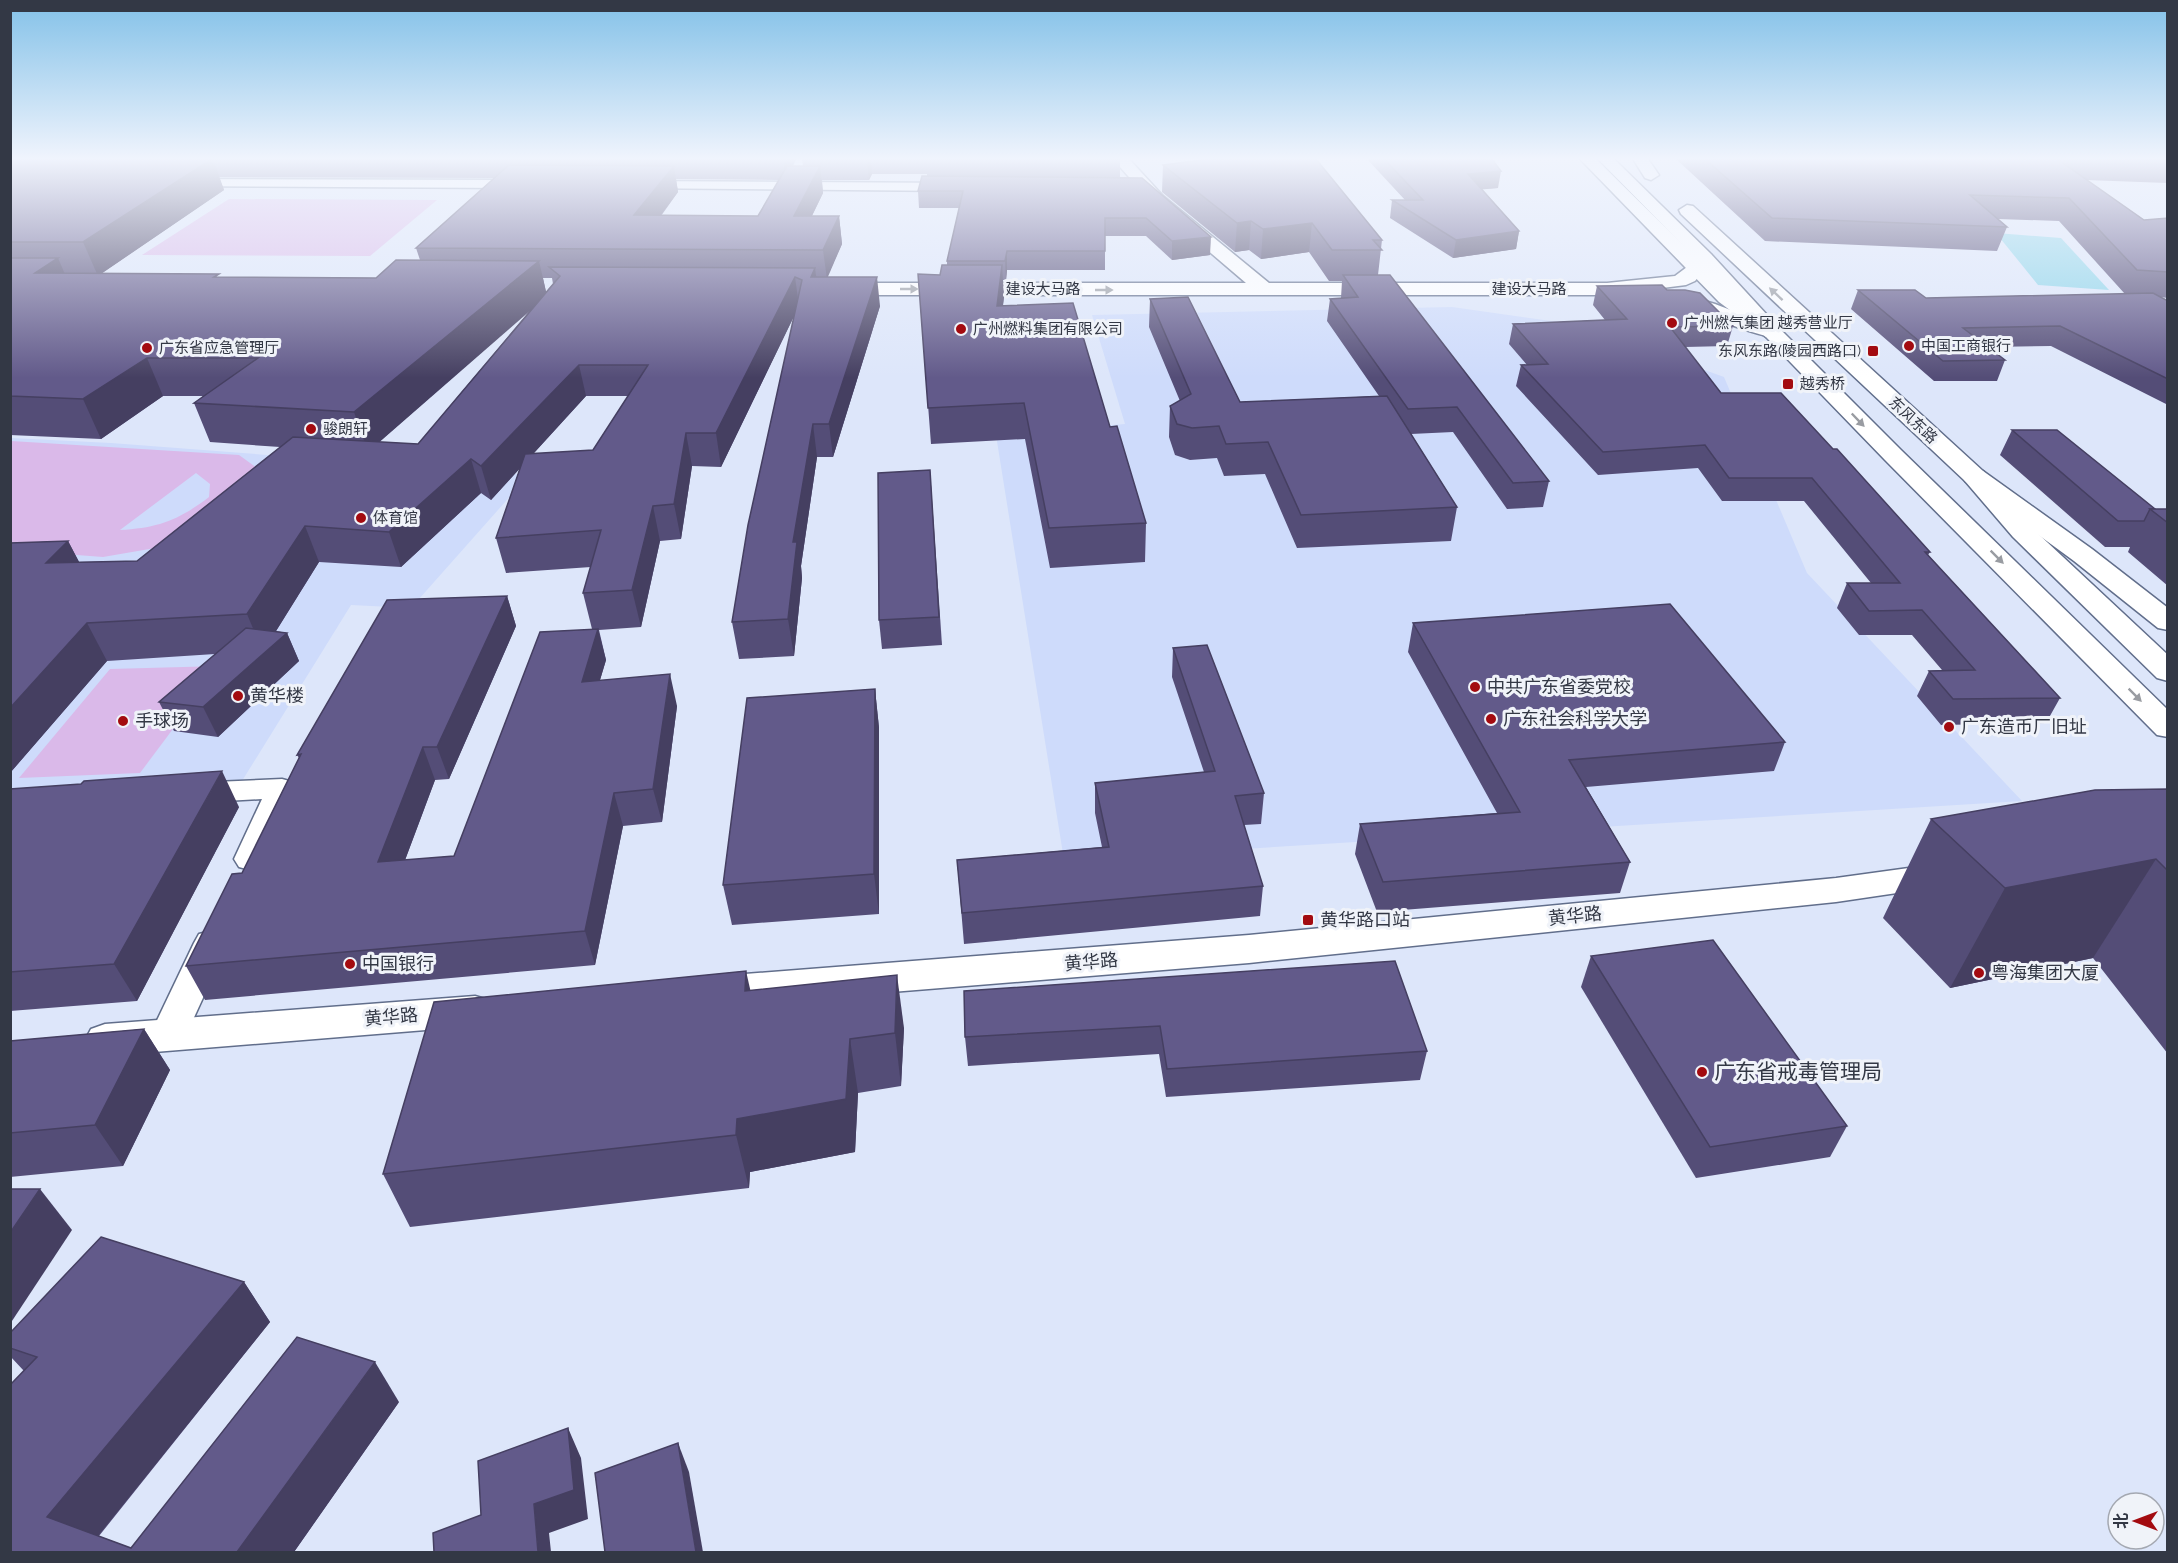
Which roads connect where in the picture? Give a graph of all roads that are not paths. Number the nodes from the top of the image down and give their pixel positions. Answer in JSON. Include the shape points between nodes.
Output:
{"nodes":[{"id":1,"x":1193,"y":232,"type":"edge"},
{"id":2,"x":1661,"y":232,"type":"edge"},
{"id":3,"x":1679,"y":232,"type":"edge"},
{"id":4,"x":1713,"y":232,"type":"edge"},
{"id":5,"x":1697,"y":268,"type":"junction"},
{"id":6,"x":813,"y":289,"type":"edge"},
{"id":7,"x":1264,"y":289,"type":"junction"},
{"id":8,"x":1607,"y":289,"type":"junction"},
{"id":9,"x":1773,"y":333,"type":"junction"},
{"id":10,"x":1974,"y":476,"type":"junction"},
{"id":11,"x":2168,"y":622,"type":"edge"},
{"id":12,"x":2168,"y":645,"type":"edge"},
{"id":13,"x":2168,"y":672,"type":"edge"},
{"id":14,"x":2168,"y":728,"type":"edge"},
{"id":15,"x":164,"y":794,"type":"edge"},
{"id":16,"x":1978,"y":870,"type":"edge"},
{"id":17,"x":238,"y":885,"type":"edge"},
{"id":18,"x":223,"y":918,"type":"edge"},
{"id":19,"x":667,"y":995,"type":"edge"},
{"id":20,"x":513,"y":1008,"type":"edge"},
{"id":21,"x":168,"y":1035,"type":"junction"},
{"id":22,"x":67,"y":1043,"type":"edge"}],
"edges":[{"from":1,"to":7,"type":"main road"},
{"from":2,"to":5,"type":"main road"},
{"from":3,"to":9,"type":"main road"},
{"from":10,"to":4,"type":"main road","name":"东风东路","one_way":true},
{"from":5,"to":8,"type":"main road","via":[[1679,281]]},
{"from":5,"to":9,"type":"main road","via":[[1740,310]]},
{"from":6,"to":7,"type":"main road","name":"建设大马路","one_way":true},
{"from":7,"to":8,"type":"main road","name":"建设大马路"},
{"from":8,"to":9,"type":"main road","via":[[1682,300]]},
{"from":9,"to":14,"type":"main road","one_way":true},
{"from":10,"to":11,"type":"main road"},
{"from":10,"to":12,"type":"main road"},
{"from":10,"to":13,"type":"main road","name":"东风东路","via":[[2022,532]]},
{"from":15,"to":17,"type":"street","via":[[282,789]]},
{"from":16,"to":19,"type":"main road","name":"黄华路","via":[[1836,890],[1261,948]]},
{"from":18,"to":21,"type":"street"},
{"from":20,"to":21,"type":"main road","name":"黄华路"},
{"from":21,"to":22,"type":"main road","name":"黄华路"}]}
